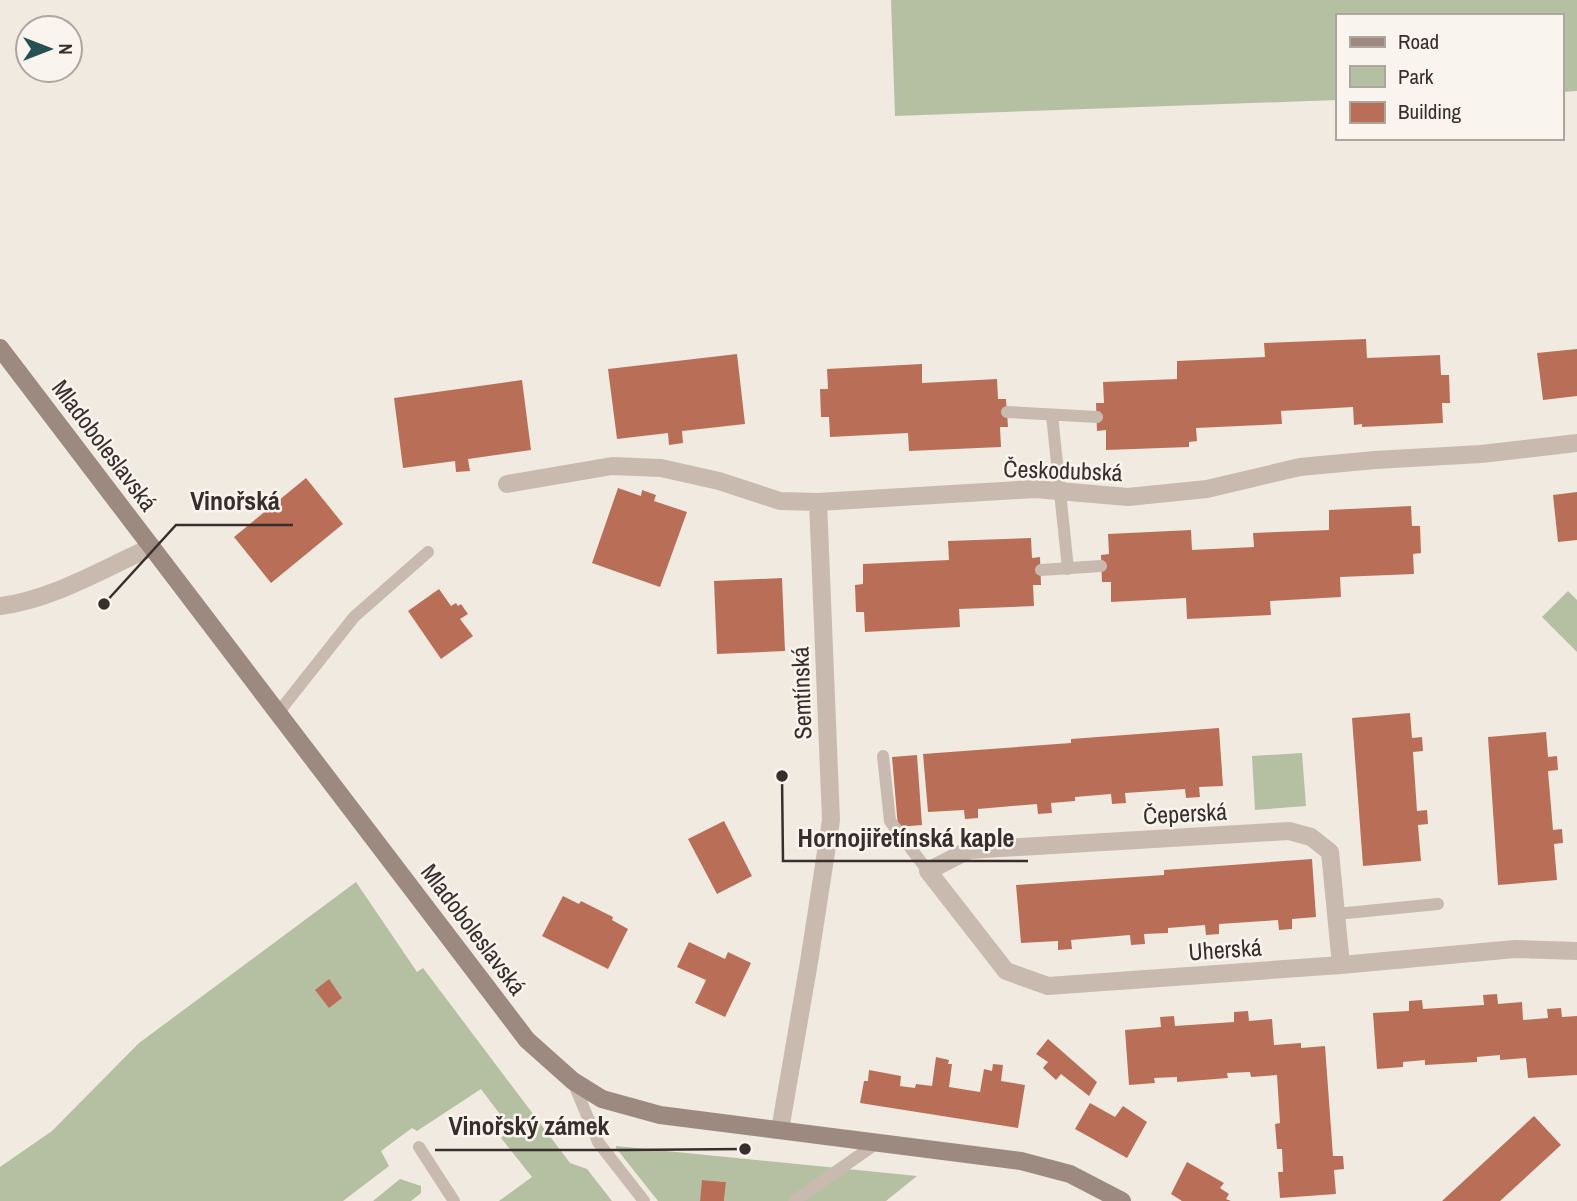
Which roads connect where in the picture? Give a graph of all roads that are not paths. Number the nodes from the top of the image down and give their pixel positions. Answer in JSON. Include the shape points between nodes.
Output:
{"nodes":[{"id":1,"x":0,"y":348,"type":"edge"},
{"id":2,"x":1007,"y":412,"type":"dead end"},
{"id":3,"x":1052,"y":415,"type":"junction"},
{"id":4,"x":1097,"y":417,"type":"dead end"},
{"id":5,"x":1577,"y":443,"type":"edge"},
{"id":6,"x":507,"y":484,"type":"dead end"},
{"id":7,"x":1060,"y":491,"type":"junction"},
{"id":8,"x":818,"y":502,"type":"junction"},
{"id":9,"x":152,"y":547,"type":"junction"},
{"id":10,"x":428,"y":552,"type":"dead end"},
{"id":11,"x":1101,"y":566,"type":"dead end"},
{"id":12,"x":1068,"y":569,"type":"junction"},
{"id":13,"x":1041,"y":570,"type":"dead end"},
{"id":14,"x":0,"y":606,"type":"edge"},
{"id":15,"x":278,"y":713,"type":"junction"},
{"id":16,"x":883,"y":756,"type":"dead end"},
{"id":17,"x":928,"y":871,"type":"junction"},
{"id":18,"x":1438,"y":904,"type":"dead end"},
{"id":19,"x":1336,"y":915,"type":"junction"},
{"id":20,"x":1577,"y":951,"type":"edge"},
{"id":21,"x":1341,"y":965,"type":"junction"},
{"id":22,"x":573,"y":1081,"type":"junction"},
{"id":23,"x":780,"y":1130,"type":"junction"},
{"id":24,"x":877,"y":1143,"type":"junction"},
{"id":25,"x":419,"y":1147,"type":"dead end"},
{"id":26,"x":454,"y":1201,"type":"edge"},
{"id":27,"x":644,"y":1201,"type":"edge"},
{"id":28,"x":794,"y":1201,"type":"edge"},
{"id":29,"x":1122,"y":1201,"type":"edge"}],
"edges":[{"from":1,"to":9,"type":"main road","name":"Mladoboleslavská"},
{"from":2,"to":3,"type":"lane"},
{"from":3,"to":4,"type":"lane"},
{"from":3,"to":7,"type":"lane"},
{"from":5,"to":7,"type":"street","name":"Českodubská","via":[[1300,467],[1207,489],[1128,497]]},
{"from":6,"to":8,"type":"street","name":"Českodubská","via":[[612,466],[661,468],[780,501]]},
{"from":7,"to":8,"type":"street","name":"Českodubská"},
{"from":7,"to":12,"type":"lane"},
{"from":8,"to":23,"type":"street","name":"Semtínská","via":[[831,820]]},
{"from":9,"to":14,"type":"street","via":[[52,593]]},
{"from":9,"to":15,"type":"main road","name":"Mladoboleslavská"},
{"from":10,"to":15,"type":"lane","via":[[354,617]]},
{"from":11,"to":12,"type":"lane"},
{"from":12,"to":13,"type":"lane"},
{"from":15,"to":22,"type":"main road","name":"Mladoboleslavská","via":[[527,1040]]},
{"from":16,"to":17,"type":"lane","via":[[890,821]]},
{"from":17,"to":19,"type":"street","name":"Čeperská","via":[[969,850],[1289,831],[1311,837],[1330,852]]},
{"from":17,"to":21,"type":"street","name":"Uherská","via":[[1006,971],[1048,986]]},
{"from":18,"to":19,"type":"lane"},
{"from":19,"to":21,"type":"street","name":"Čeperská"},
{"from":20,"to":21,"type":"street","name":"Uherská","via":[[1514,949]]},
{"from":22,"to":23,"type":"main road","name":"Mladoboleslavská","via":[[602,1099],[660,1115]]},
{"from":22,"to":27,"type":"lane","via":[[598,1142]]},
{"from":23,"to":24,"type":"main road","name":"Mladoboleslavská"},
{"from":24,"to":28,"type":"lane"},
{"from":24,"to":29,"type":"main road","name":"Mladoboleslavská","via":[[1021,1161],[1070,1174]]},
{"from":25,"to":26,"type":"lane"}]}
